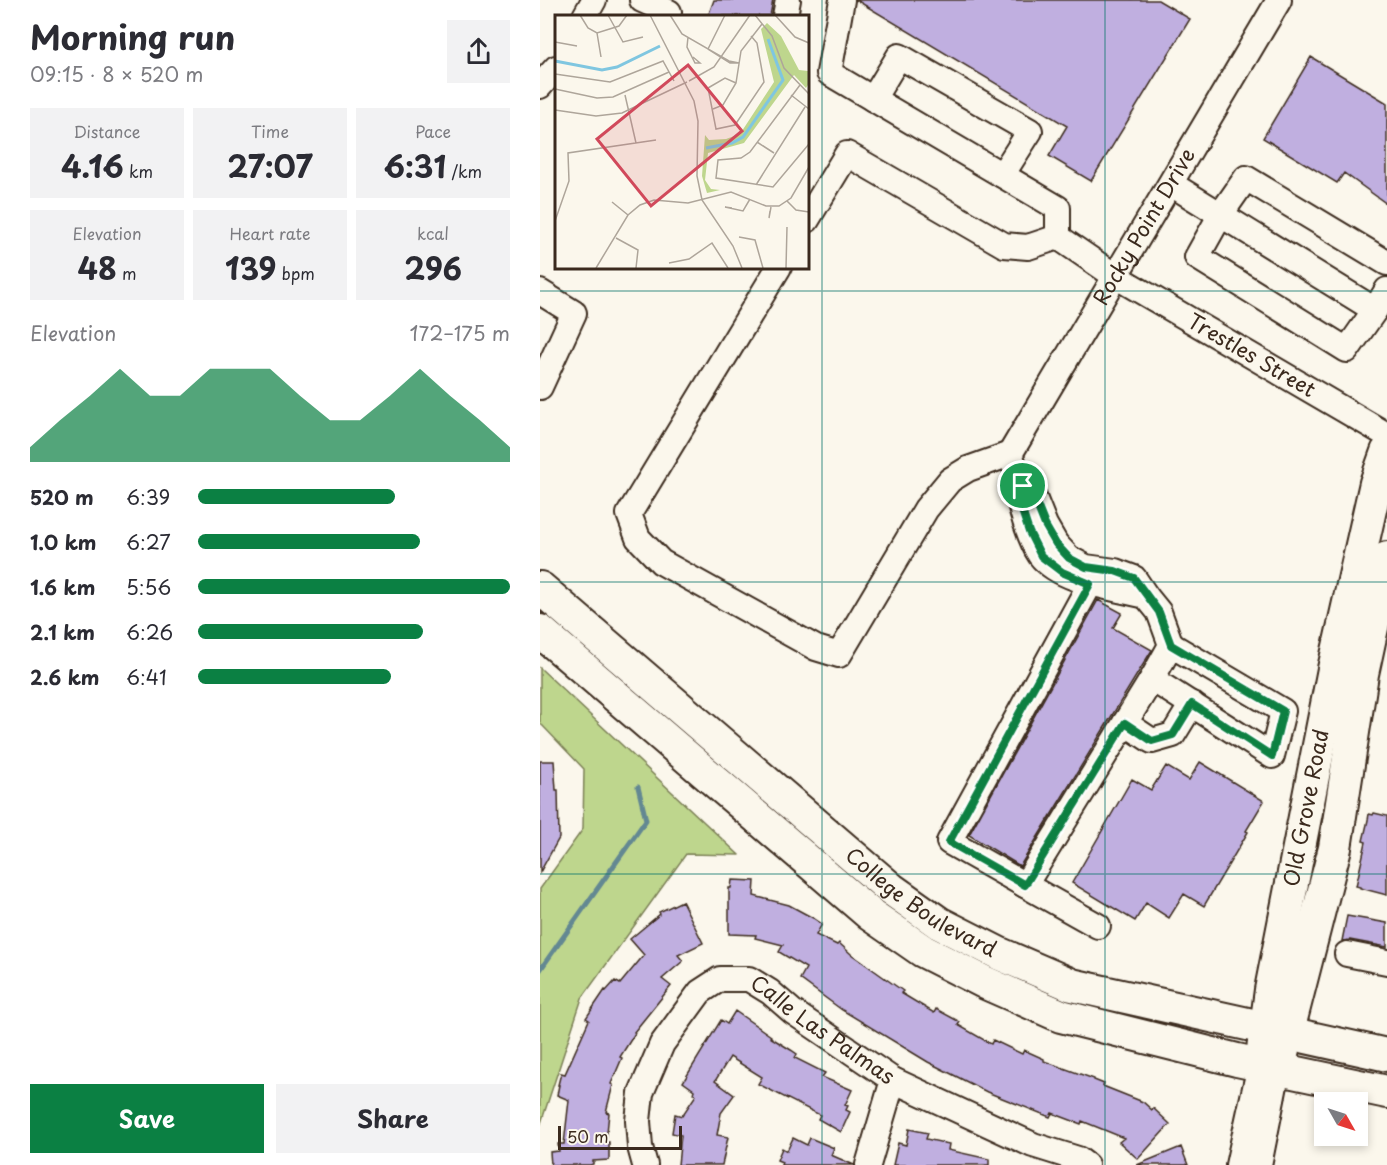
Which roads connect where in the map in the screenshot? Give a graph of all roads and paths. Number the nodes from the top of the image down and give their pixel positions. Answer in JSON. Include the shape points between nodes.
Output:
{"nodes":[{"id":1,"x":594,"y":0,"type":"edge"},
{"id":2,"x":642,"y":0,"type":"edge"},
{"id":3,"x":788,"y":0,"type":"edge"},
{"id":4,"x":842,"y":0,"type":"edge"},
{"id":5,"x":1279,"y":0,"type":"edge"},
{"id":6,"x":670,"y":10,"type":"edge"},
{"id":7,"x":586,"y":15,"type":"edge"},
{"id":8,"x":785,"y":15,"type":"edge"},
{"id":9,"x":555,"y":69,"type":"edge"},
{"id":10,"x":540,"y":86,"type":"edge"},
{"id":11,"x":873,"y":99,"type":"junction"},
{"id":12,"x":1002,"y":175,"type":"junction"},
{"id":13,"x":1172,"y":184,"type":"junction"},
{"id":14,"x":1221,"y":214,"type":"junction"},
{"id":15,"x":808,"y":218,"type":"edge"},
{"id":16,"x":1058,"y":237,"type":"junction"},
{"id":17,"x":1387,"y":263,"type":"edge"},
{"id":18,"x":778,"y":268,"type":"edge"},
{"id":19,"x":1116,"y":276,"type":"junction"},
{"id":20,"x":540,"y":292,"type":"edge"},
{"id":21,"x":1381,"y":300,"type":"edge"},
{"id":22,"x":546,"y":362,"type":"edge"},
{"id":23,"x":540,"y":387,"type":"edge"},
{"id":24,"x":1387,"y":435,"type":"edge"},
{"id":25,"x":1387,"y":452,"type":"edge"},
{"id":26,"x":1010,"y":454,"type":"junction"},
{"id":27,"x":1387,"y":558,"type":"edge"},
{"id":28,"x":1093,"y":577,"type":"junction"},
{"id":29,"x":540,"y":588,"type":"edge"},
{"id":30,"x":540,"y":631,"type":"edge"},
{"id":31,"x":1171,"y":645,"type":"junction"},
{"id":32,"x":1152,"y":679,"type":"junction"},
{"id":33,"x":1192,"y":704,"type":"junction"},
{"id":34,"x":1125,"y":723,"type":"junction"},
{"id":35,"x":1025,"y":885,"type":"junction"},
{"id":36,"x":1098,"y":926,"type":"dead end"},
{"id":37,"x":1347,"y":954,"type":"dead end"},
{"id":38,"x":1387,"y":962,"type":"edge"},
{"id":39,"x":1276,"y":1031,"type":"junction"},
{"id":40,"x":1387,"y":1055,"type":"edge"},
{"id":41,"x":1269,"y":1068,"type":"junction"},
{"id":42,"x":893,"y":1080,"type":"junction"},
{"id":43,"x":1387,"y":1092,"type":"edge"},
{"id":44,"x":645,"y":1165,"type":"edge"},
{"id":45,"x":868,"y":1165,"type":"edge"},
{"id":46,"x":1086,"y":1165,"type":"edge"},
{"id":47,"x":1238,"y":1165,"type":"edge"},
{"id":48,"x":1259,"y":1165,"type":"edge"}],
"edges":[{"from":1,"to":7,"type":"street"},
{"from":2,"to":6,"type":"street"},
{"from":3,"to":8,"type":"street"},
{"from":4,"to":11,"type":"street","via":[[829,73]]},
{"from":5,"to":13,"type":"street","name":"Rocky Point Drive"},
{"from":9,"to":10,"type":"street"},
{"from":11,"to":12,"type":"street"},
{"from":11,"to":12,"type":"street","via":[[899,56],[1030,130]]},
{"from":12,"to":16,"type":"street","via":[[1058,208]]},
{"from":13,"to":14,"type":"street"},
{"from":13,"to":19,"type":"street","name":"Rocky Point Drive"},
{"from":14,"to":17,"type":"street","via":[[1246,178]]},
{"from":14,"to":21,"type":"street"},
{"from":14,"to":21,"type":"street","via":[[1197,257],[1347,350]]},
{"from":15,"to":16,"type":"street","via":[[847,154],[1004,245],[1028,247]]},
{"from":16,"to":19,"type":"street","name":"Trestles Street"},
{"from":18,"to":26,"type":"street","via":[[628,514],[638,538],[662,562],[816,648],[839,655],[926,509],[950,480]]},
{"from":19,"to":24,"type":"street","name":"Trestles Street"},
{"from":19,"to":26,"type":"street","name":"Rocky Point Drive"},
{"from":20,"to":22,"type":"street","via":[[574,313]]},
{"from":22,"to":23,"type":"street"},
{"from":25,"to":39,"type":"main road","name":"Old Grove Road","via":[[1376,483],[1334,669],[1270,990]]},
{"from":26,"to":28,"type":"street","via":[[1023,486],[1018,498],[1041,556],[1062,572]]},
{"from":27,"to":39,"type":"main road","name":"Old Grove Road","via":[[1362,674],[1335,848]]},
{"from":28,"to":31,"type":"street","via":[[1146,596],[1159,612]]},
{"from":28,"to":35,"type":"street","via":[[949,842]]},
{"from":29,"to":39,"type":"main road","name":"College Boulevard","via":[[891,889],[939,923],[1072,985]]},
{"from":30,"to":41,"type":"main road","name":"College Boulevard","via":[[871,915],[923,951],[1061,1016]]},
{"from":31,"to":32,"type":"street"},
{"from":31,"to":33,"type":"street","via":[[1283,711],[1272,756]]},
{"from":32,"to":33,"type":"street"},
{"from":32,"to":34,"type":"street"},
{"from":33,"to":34,"type":"street","via":[[1173,735],[1152,741]]},
{"from":34,"to":35,"type":"street"},
{"from":35,"to":36,"type":"street"},
{"from":37,"to":38,"type":"street"},
{"from":39,"to":40,"type":"main road","name":"College Boulevard"},
{"from":39,"to":41,"type":"main road","name":"Old Grove Road"},
{"from":41,"to":43,"type":"main road","name":"College Boulevard"},
{"from":41,"to":47,"type":"street","name":"Old Grove Road"},
{"from":41,"to":48,"type":"street","name":"Old Grove Road"},
{"from":42,"to":44,"type":"street","name":"Calle Las Palmas","via":[[749,979],[720,979],[700,992],[662,1044],[641,1093],[638,1121]]},
{"from":42,"to":45,"type":"street"},
{"from":42,"to":46,"type":"street","name":"Calle Las Palmas","via":[[1033,1145]]}]}
